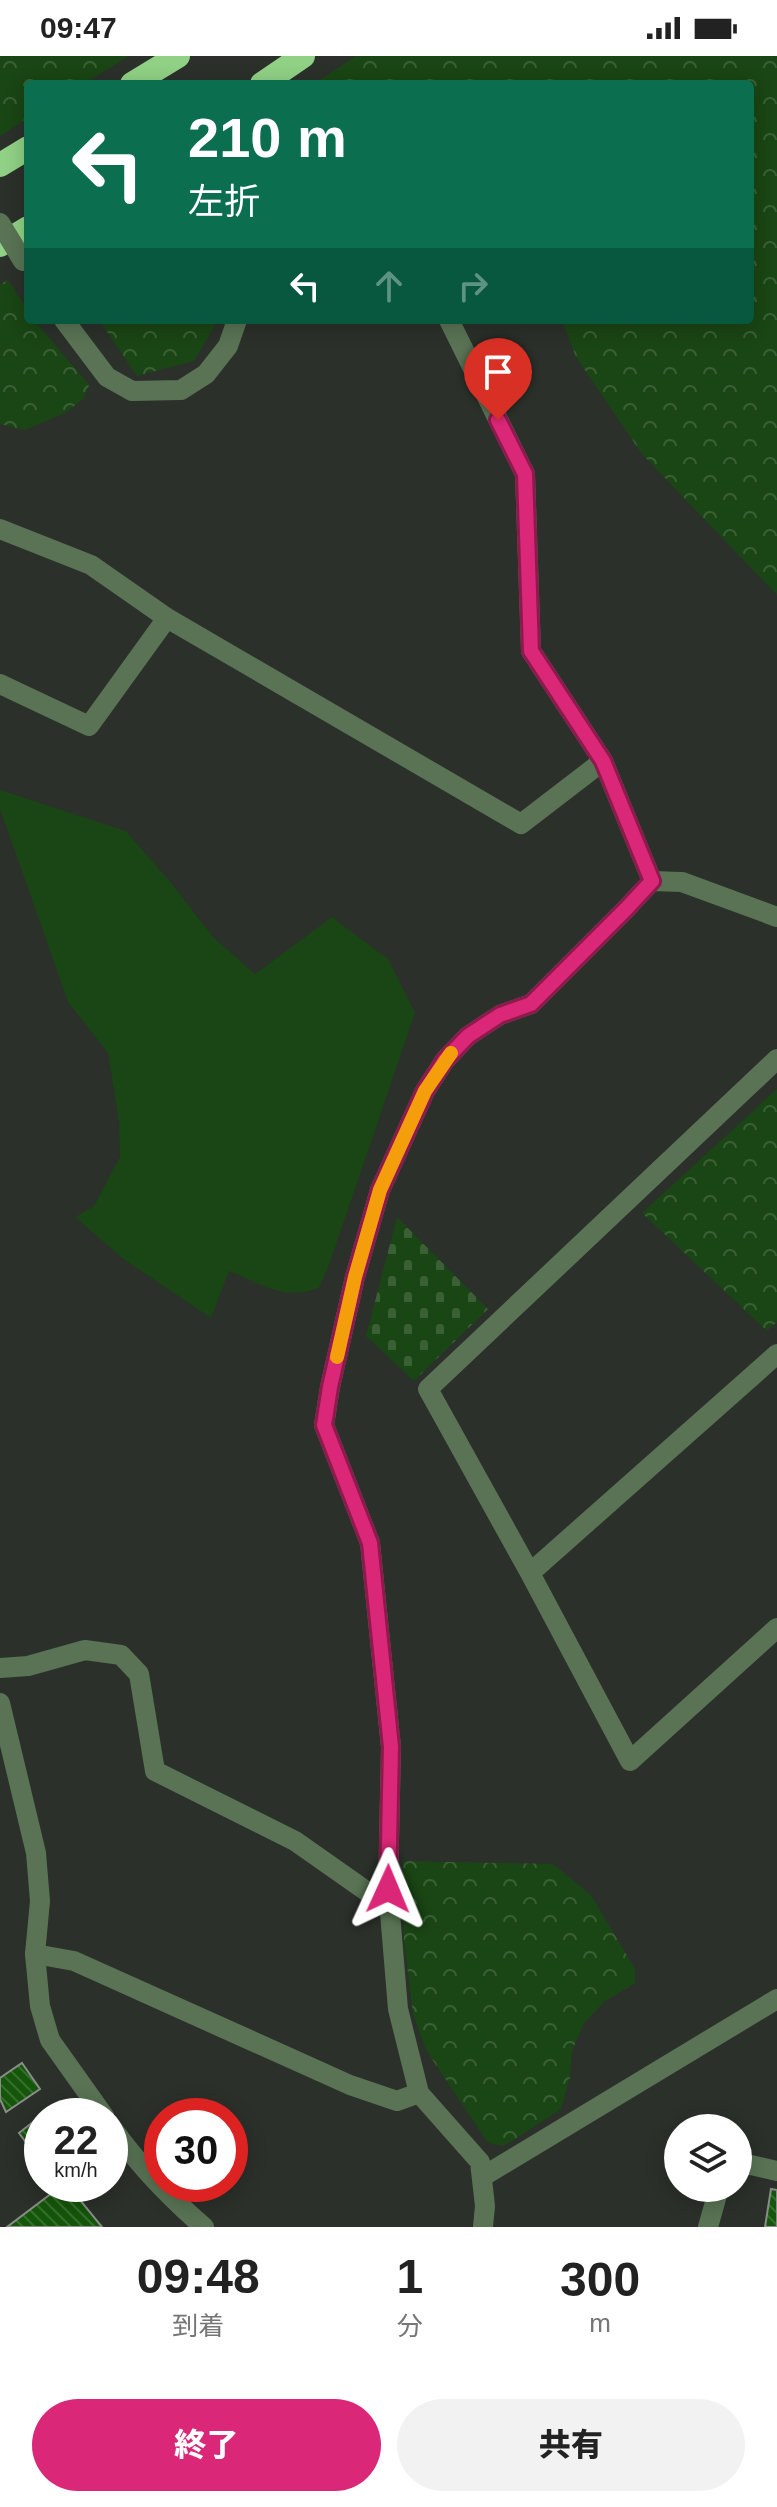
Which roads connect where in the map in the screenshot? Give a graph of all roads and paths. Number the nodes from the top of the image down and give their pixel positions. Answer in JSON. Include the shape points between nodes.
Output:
{"nodes":[{"id":1,"x":178,"y":56,"type":"edge"},
{"id":2,"x":303,"y":56,"type":"edge"},
{"id":3,"x":139,"y":80,"type":"edge"},
{"id":4,"x":268,"y":80,"type":"edge"},
{"id":5,"x":24,"y":150,"type":"edge"},
{"id":6,"x":0,"y":165,"type":"edge"},
{"id":7,"x":0,"y":223,"type":"edge"},
{"id":8,"x":24,"y":230,"type":"edge"},
{"id":9,"x":0,"y":245,"type":"edge"},
{"id":10,"x":24,"y":263,"type":"edge"},
{"id":11,"x":67,"y":324,"type":"edge"},
{"id":12,"x":236,"y":324,"type":"edge"},
{"id":13,"x":451,"y":324,"type":"edge"},
{"id":14,"x":0,"y":529,"type":"edge"},
{"id":15,"x":167,"y":618,"type":"junction"},
{"id":16,"x":0,"y":684,"type":"edge"},
{"id":17,"x":603,"y":761,"type":"junction"},
{"id":18,"x":652,"y":881,"type":"junction"},
{"id":19,"x":777,"y":917,"type":"edge"},
{"id":20,"x":777,"y":1059,"type":"edge"},
{"id":21,"x":777,"y":1354,"type":"edge"},
{"id":22,"x":530,"y":1573,"type":"junction"},
{"id":23,"x":777,"y":1628,"type":"edge"},
{"id":24,"x":0,"y":1668,"type":"edge"},
{"id":25,"x":0,"y":1703,"type":"edge"},
{"id":26,"x":389,"y":1907,"type":"junction"},
{"id":27,"x":35,"y":1954,"type":"junction"},
{"id":28,"x":777,"y":1999,"type":"edge"},
{"id":29,"x":419,"y":2093,"type":"junction"},
{"id":30,"x":91,"y":2098,"type":"edge"},
{"id":31,"x":128,"y":2149,"type":"edge"},
{"id":32,"x":752,"y":2165,"type":"edge"},
{"id":33,"x":777,"y":2171,"type":"edge"},
{"id":34,"x":482,"y":2177,"type":"junction"},
{"id":35,"x":715,"y":2202,"type":"edge"},
{"id":36,"x":204,"y":2227,"type":"edge"},
{"id":37,"x":483,"y":2227,"type":"edge"},
{"id":38,"x":708,"y":2227,"type":"edge"}],
"edges":[{"from":1,"to":3,"type":"highway"},
{"from":2,"to":4,"type":"highway"},
{"from":5,"to":6,"type":"highway"},
{"from":7,"to":10,"type":"street","bridge":true},
{"from":8,"to":9,"type":"highway"},
{"from":11,"to":12,"type":"street","via":[[107,377],[132,391],[181,390],[206,374],[228,346]]},
{"from":13,"to":17,"type":"street","via":[[525,474],[531,651]]},
{"from":14,"to":15,"type":"street","via":[[91,565]]},
{"from":15,"to":16,"type":"street","via":[[89,726]]},
{"from":15,"to":17,"type":"street","via":[[521,824]]},
{"from":17,"to":18,"type":"street"},
{"from":18,"to":19,"type":"street","via":[[682,882]]},
{"from":18,"to":26,"type":"street","via":[[531,1004],[500,1015],[468,1036],[445,1060],[425,1091],[380,1190],[355,1277],[324,1425],[370,1543],[391,1747]]},
{"from":20,"to":22,"type":"street","via":[[428,1389]]},
{"from":21,"to":22,"type":"street"},
{"from":22,"to":23,"type":"street","via":[[630,1761]]},
{"from":24,"to":26,"type":"street","via":[[85,1650],[121,1655],[139,1674],[155,1771],[295,1841]]},
{"from":25,"to":27,"type":"street","via":[[36,1853],[40,1901]]},
{"from":26,"to":29,"type":"street","via":[[398,2009]]},
{"from":27,"to":29,"type":"street","via":[[74,1961],[350,2085],[397,2101]]},
{"from":27,"to":30,"type":"street","via":[[40,2006],[50,2040]]},
{"from":28,"to":34,"type":"street"},
{"from":29,"to":34,"type":"street","via":[[480,2162]]},
{"from":31,"to":36,"type":"street"},
{"from":32,"to":33,"type":"street"},
{"from":34,"to":37,"type":"street"},
{"from":35,"to":38,"type":"street"}]}
